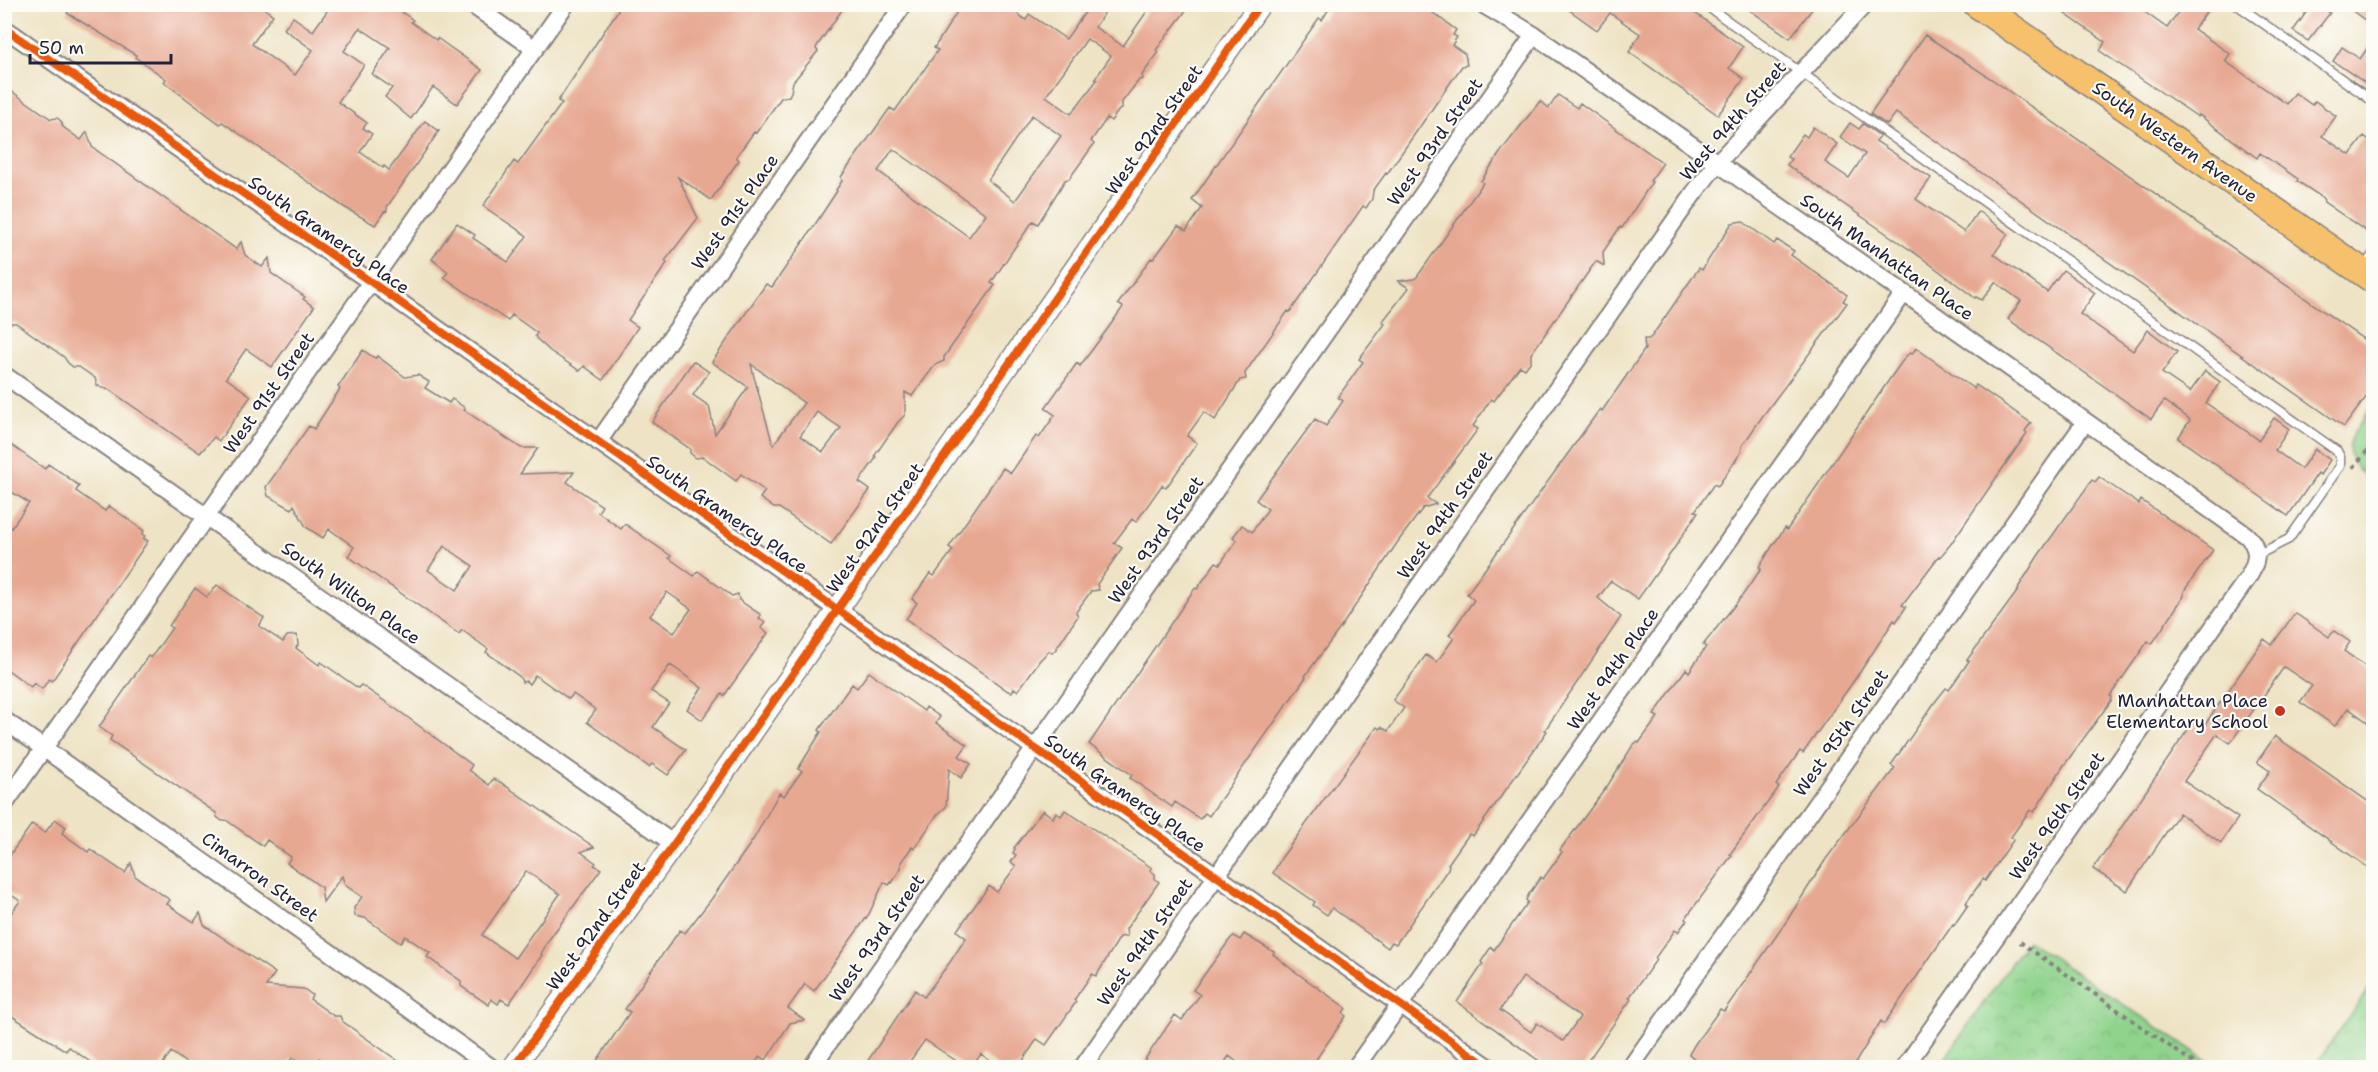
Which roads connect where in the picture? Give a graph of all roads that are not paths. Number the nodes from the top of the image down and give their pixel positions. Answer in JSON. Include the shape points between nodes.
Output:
{"nodes":[{"id":1,"x":471,"y":4,"type":"edge"},
{"id":2,"x":566,"y":4,"type":"edge"},
{"id":3,"x":904,"y":4,"type":"edge"},
{"id":4,"x":1260,"y":4,"type":"edge"},
{"id":5,"x":1482,"y":4,"type":"edge"},
{"id":6,"x":1704,"y":4,"type":"edge"},
{"id":7,"x":1865,"y":4,"type":"edge"},
{"id":8,"x":1977,"y":4,"type":"edge"},
{"id":9,"x":2236,"y":4,"type":"edge"},
{"id":10,"x":4,"y":28,"type":"edge"},
{"id":11,"x":1534,"y":35,"type":"junction"},
{"id":12,"x":535,"y":49,"type":"junction"},
{"id":13,"x":1800,"y":74,"type":"junction"},
{"id":14,"x":2373,"y":102,"type":"edge"},
{"id":15,"x":1718,"y":162,"type":"junction"},
{"id":16,"x":2369,"y":268,"type":"edge"},
{"id":17,"x":371,"y":282,"type":"junction"},
{"id":18,"x":1904,"y":293,"type":"junction"},
{"id":19,"x":4,"y":375,"type":"edge"},
{"id":20,"x":2085,"y":422,"type":"junction"},
{"id":21,"x":598,"y":442,"type":"junction"},
{"id":22,"x":207,"y":516,"type":"junction"},
{"id":23,"x":2257,"y":555,"type":"junction"},
{"id":24,"x":836,"y":609,"type":"junction"},
{"id":25,"x":4,"y":720,"type":"edge"},
{"id":26,"x":45,"y":747,"type":"junction"},
{"id":27,"x":1035,"y":748,"type":"junction"},
{"id":28,"x":4,"y":805,"type":"edge"},
{"id":29,"x":674,"y":844,"type":"junction"},
{"id":30,"x":1215,"y":875,"type":"junction"},
{"id":31,"x":1400,"y":1004,"type":"junction"},
{"id":32,"x":492,"y":1068,"type":"edge"},
{"id":33,"x":513,"y":1068,"type":"edge"},
{"id":34,"x":811,"y":1068,"type":"edge"},
{"id":35,"x":1082,"y":1068,"type":"edge"},
{"id":36,"x":1355,"y":1068,"type":"edge"},
{"id":37,"x":1490,"y":1068,"type":"edge"},
{"id":38,"x":1630,"y":1068,"type":"edge"},
{"id":39,"x":1904,"y":1068,"type":"edge"}],
"edges":[{"from":1,"to":12,"type":"street"},
{"from":2,"to":12,"type":"street","name":"West 91st Street"},
{"from":3,"to":21,"type":"street","name":"West 91st Place"},
{"from":4,"to":24,"type":"street","name":"West 92nd Street"},
{"from":5,"to":11,"type":"street","name":"South Manhattan Place"},
{"from":6,"to":13,"type":"lane"},
{"from":7,"to":13,"type":"street","name":"West 94th Street"},
{"from":8,"to":16,"type":"main road","name":"South Western Avenue"},
{"from":9,"to":14,"type":"lane"},
{"from":10,"to":17,"type":"street","name":"South Gramercy Place"},
{"from":11,"to":15,"type":"street","name":"South Manhattan Place"},
{"from":11,"to":27,"type":"street","name":"West 93rd Street"},
{"from":12,"to":17,"type":"street","name":"West 91st Street"},
{"from":13,"to":15,"type":"street","name":"West 94th Street"},
{"from":13,"to":23,"type":"lane","via":[[2337,451],[2340,466],[2289,539]]},
{"from":15,"to":18,"type":"street","name":"South Manhattan Place"},
{"from":15,"to":30,"type":"street","name":"West 94th Street"},
{"from":17,"to":21,"type":"street","name":"South Gramercy Place"},
{"from":17,"to":22,"type":"street","name":"West 91st Street"},
{"from":18,"to":20,"type":"street","name":"South Manhattan Place"},
{"from":18,"to":31,"type":"street","name":"West 94th Place"},
{"from":19,"to":22,"type":"street","name":"South Wilton Place"},
{"from":20,"to":23,"type":"street","name":"South Manhattan Place","via":[[2246,535]]},
{"from":20,"to":38,"type":"street","name":"West 95th Street"},
{"from":21,"to":24,"type":"street","name":"South Gramercy Place"},
{"from":22,"to":26,"type":"street","name":"West 91st Street"},
{"from":22,"to":29,"type":"street","name":"South Wilton Place"},
{"from":23,"to":39,"type":"street","name":"West 96th Street","via":[[2247,579]]},
{"from":24,"to":27,"type":"street","name":"South Gramercy Place"},
{"from":24,"to":29,"type":"street","name":"West 92nd Street"},
{"from":25,"to":26,"type":"street","name":"Cimarron Street"},
{"from":26,"to":28,"type":"street","name":"West 91st Street"},
{"from":26,"to":32,"type":"street","name":"Cimarron Street"},
{"from":27,"to":30,"type":"street","name":"South Gramercy Place"},
{"from":27,"to":34,"type":"street","name":"West 93rd Street"},
{"from":29,"to":33,"type":"street","name":"West 92nd Street"},
{"from":30,"to":31,"type":"street","name":"South Gramercy Place"},
{"from":30,"to":35,"type":"street","name":"West 94th Street"},
{"from":31,"to":36,"type":"street","name":"West 94th Place"},
{"from":31,"to":37,"type":"street","name":"South Gramercy Place"}]}
